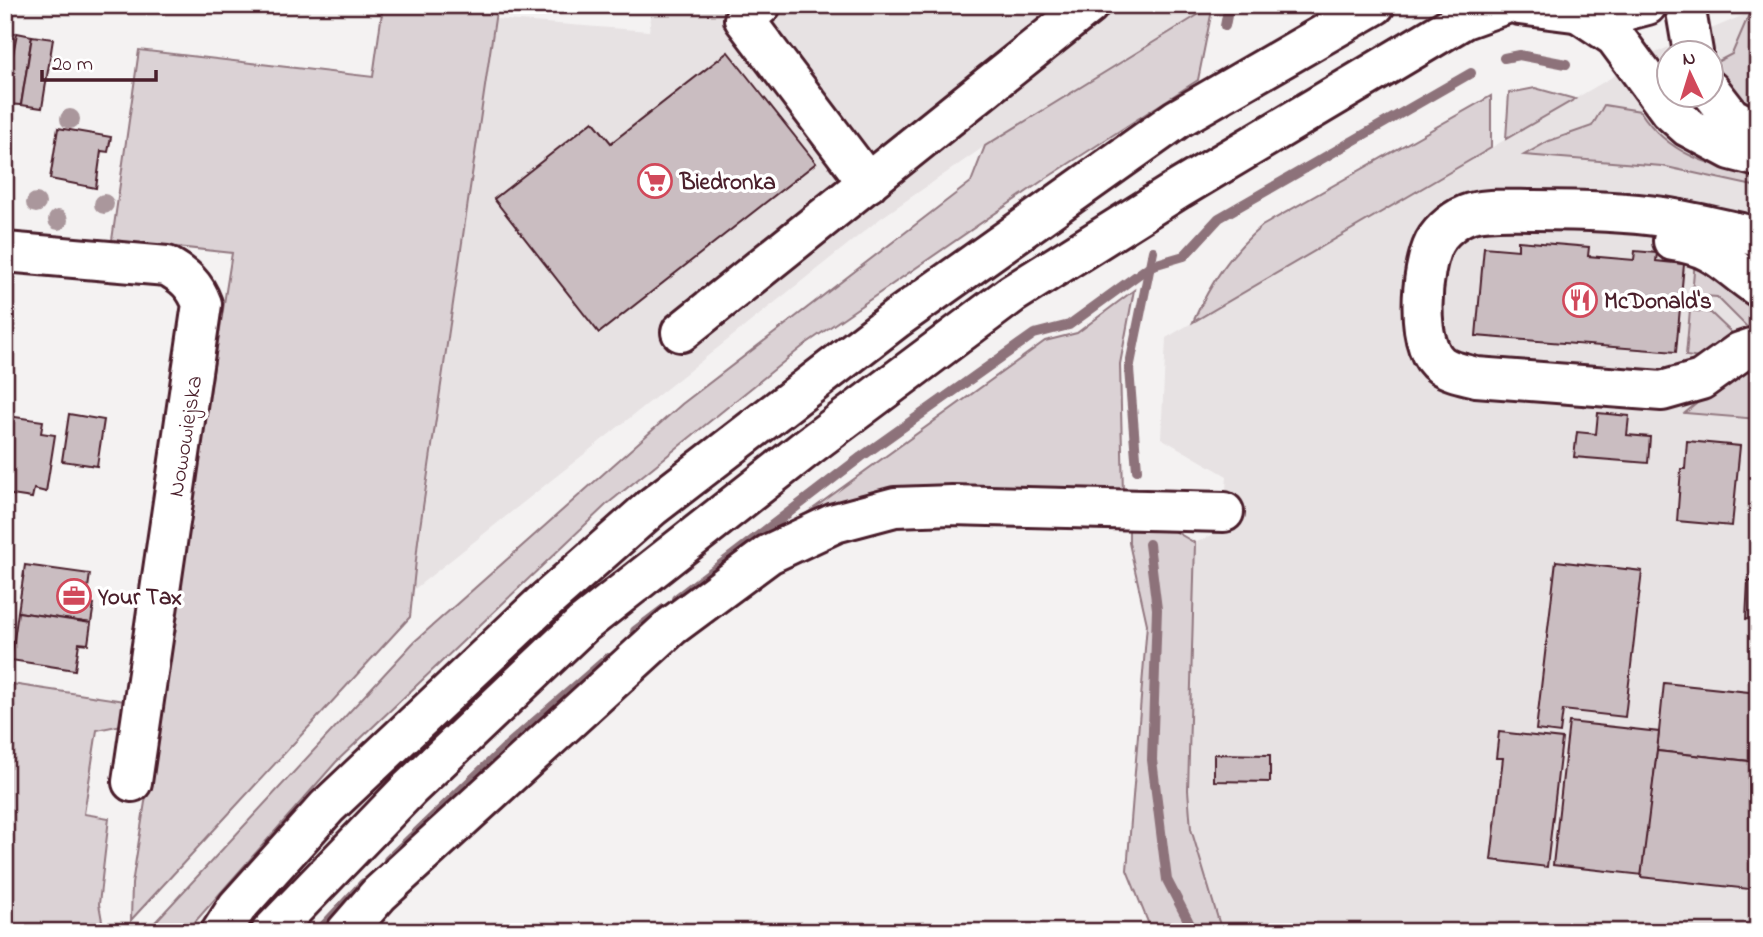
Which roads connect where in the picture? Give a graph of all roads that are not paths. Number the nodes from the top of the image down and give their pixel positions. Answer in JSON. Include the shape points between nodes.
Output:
{"nodes":[{"id":1,"x":761,"y":5,"type":"edge"},
{"id":2,"x":1089,"y":5,"type":"edge"},
{"id":3,"x":1376,"y":5,"type":"edge"},
{"id":4,"x":1503,"y":5,"type":"edge"},
{"id":5,"x":1519,"y":5,"type":"edge"},
{"id":6,"x":1647,"y":5,"type":"edge"},
{"id":7,"x":1685,"y":5,"type":"edge"},
{"id":8,"x":1566,"y":10,"type":"edge"},
{"id":9,"x":1691,"y":38,"type":"edge"},
{"id":10,"x":1724,"y":108,"type":"edge"},
{"id":11,"x":1758,"y":131,"type":"edge"},
{"id":12,"x":1758,"y":157,"type":"edge"},
{"id":13,"x":868,"y":183,"type":"junction"},
{"id":14,"x":1496,"y":211,"type":"junction"},
{"id":15,"x":1758,"y":237,"type":"edge"},
{"id":16,"x":5,"y":252,"type":"edge"},
{"id":17,"x":1758,"y":287,"type":"edge"},
{"id":18,"x":681,"y":332,"type":"dead end"},
{"id":19,"x":1758,"y":346,"type":"edge"},
{"id":20,"x":1224,"y":512,"type":"dead end"},
{"id":21,"x":132,"y":782,"type":"dead end"},
{"id":22,"x":221,"y":932,"type":"edge"},
{"id":23,"x":271,"y":932,"type":"edge"},
{"id":24,"x":346,"y":932,"type":"edge"}],
"edges":[{"from":1,"to":13,"type":"main road","via":[[744,19]]},
{"from":2,"to":13,"type":"main road"},
{"from":3,"to":22,"type":"main road","via":[[1177,119],[897,319],[652,507],[327,807],[237,907]]},
{"from":4,"to":23,"type":"main road","via":[[1464,19],[1022,287],[830,430],[582,625],[410,788]]},
{"from":5,"to":8,"type":"main road"},
{"from":6,"to":8,"type":"main road","via":[[1605,16]]},
{"from":7,"to":9,"type":"main road"},
{"from":8,"to":12,"type":"main road","via":[[1615,37],[1669,110],[1688,127],[1731,150]]},
{"from":10,"to":11,"type":"main road","via":[[1731,117]]},
{"from":13,"to":18,"type":"main road"},
{"from":14,"to":15,"type":"main road","via":[[1625,213]]},
{"from":14,"to":17,"type":"main road","via":[[1506,225],[1696,244],[1714,251]]},
{"from":14,"to":19,"type":"main road","via":[[1469,214],[1449,225],[1429,258],[1424,337],[1440,365],[1476,377],[1662,391],[1701,380],[1740,352]]},
{"from":16,"to":21,"type":"main road","name":"Nowowiejska","via":[[167,266],[197,289],[202,304]]},
{"from":20,"to":24,"type":"main road","via":[[996,505],[895,507],[835,523],[780,549],[672,626],[379,894]]}]}
